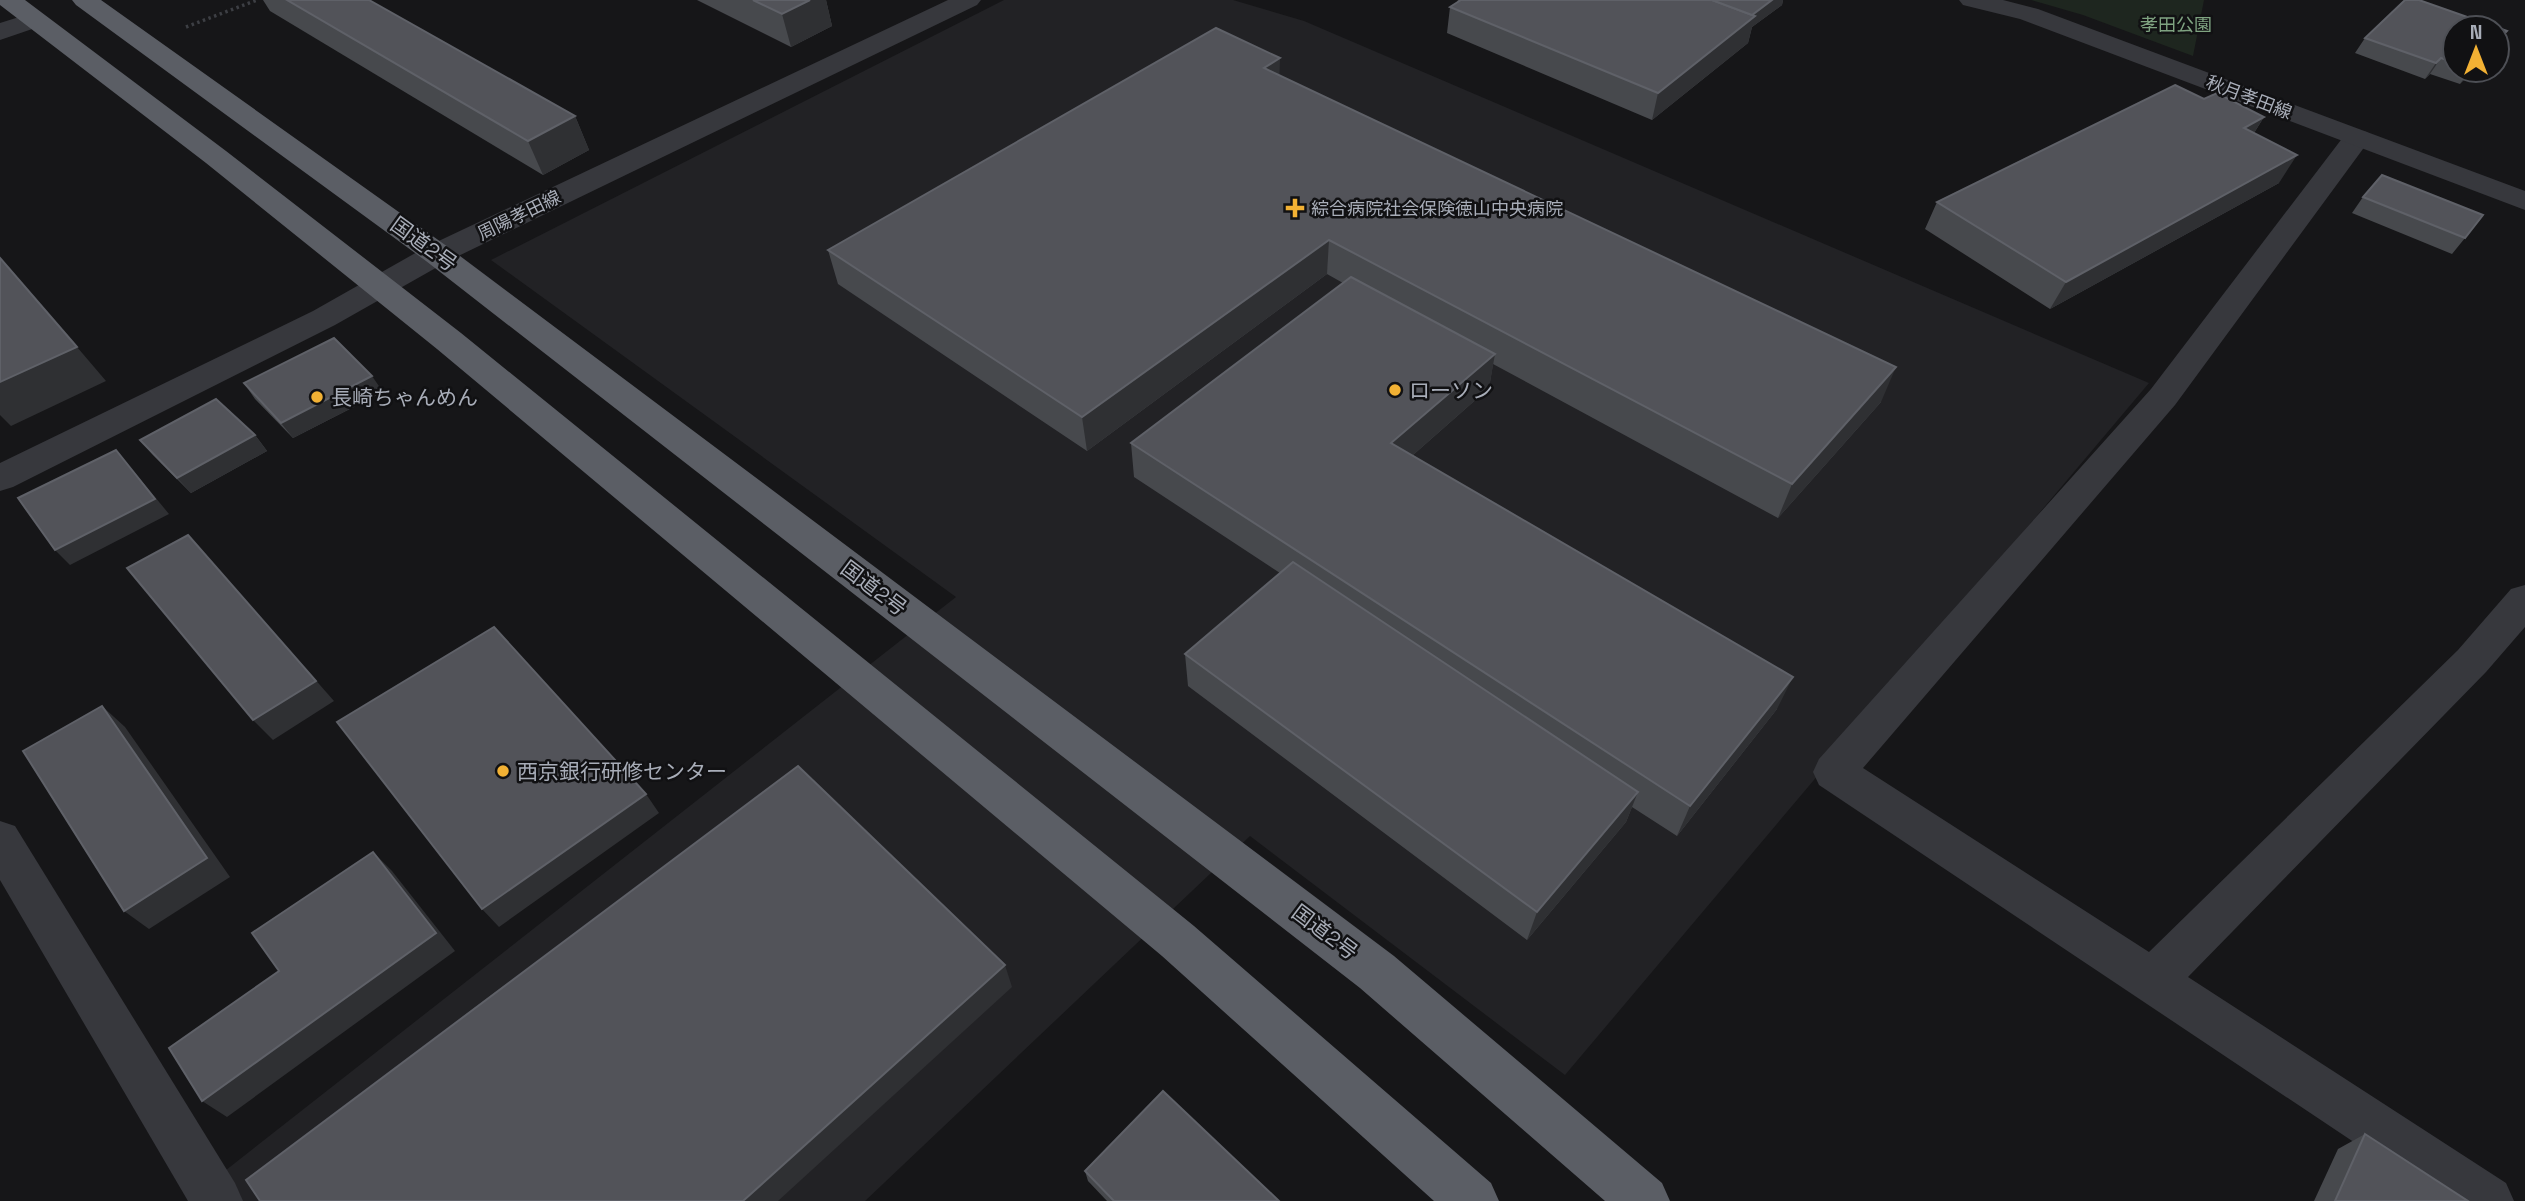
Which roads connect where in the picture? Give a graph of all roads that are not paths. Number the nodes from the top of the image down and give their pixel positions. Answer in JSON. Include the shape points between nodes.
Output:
{"nodes":[{"id":1,"x":85,"y":0,"type":"edge"},
{"id":2,"x":968,"y":0,"type":"edge"},
{"id":3,"x":1972,"y":0,"type":"edge"},
{"id":4,"x":22,"y":10,"type":"edge"},
{"id":5,"x":0,"y":32,"type":"edge"},
{"id":6,"x":2357,"y":138,"type":"junction"},
{"id":7,"x":2525,"y":201,"type":"edge"},
{"id":8,"x":438,"y":254,"type":"junction"},
{"id":9,"x":378,"y":285,"type":"junction"},
{"id":10,"x":0,"y":478,"type":"edge"},
{"id":11,"x":2525,"y":600,"type":"edge"},
{"id":12,"x":2,"y":845,"type":"edge"},
{"id":13,"x":2153,"y":981,"type":"junction"},
{"id":14,"x":217,"y":1201,"type":"edge"},
{"id":15,"x":1473,"y":1201,"type":"edge"},
{"id":16,"x":1644,"y":1201,"type":"edge"},
{"id":17,"x":2488,"y":1201,"type":"edge"}],
"edges":[{"from":1,"to":8,"type":"highway","name":"国道2号"},
{"from":2,"to":8,"type":"street","name":"周陽孝田線"},
{"from":3,"to":6,"type":"street","name":"秋月孝田線","via":[[2029,14]]},
{"from":4,"to":5,"type":"street"},
{"from":4,"to":9,"type":"highway"},
{"from":6,"to":7,"type":"street","name":"秋月孝田線"},
{"from":6,"to":13,"type":"street","via":[[2163,397],[1833,772]]},
{"from":8,"to":9,"type":"street","name":"周陽孝田線"},
{"from":8,"to":16,"type":"highway","name":"国道2号","via":[[1377,972]]},
{"from":9,"to":10,"type":"street","name":"周陽孝田線","via":[[324,318]]},
{"from":9,"to":15,"type":"highway","via":[[1178,941]]},
{"from":11,"to":13,"type":"street","via":[[2472,661]]},
{"from":12,"to":14,"type":"street"},
{"from":13,"to":17,"type":"street"}]}
